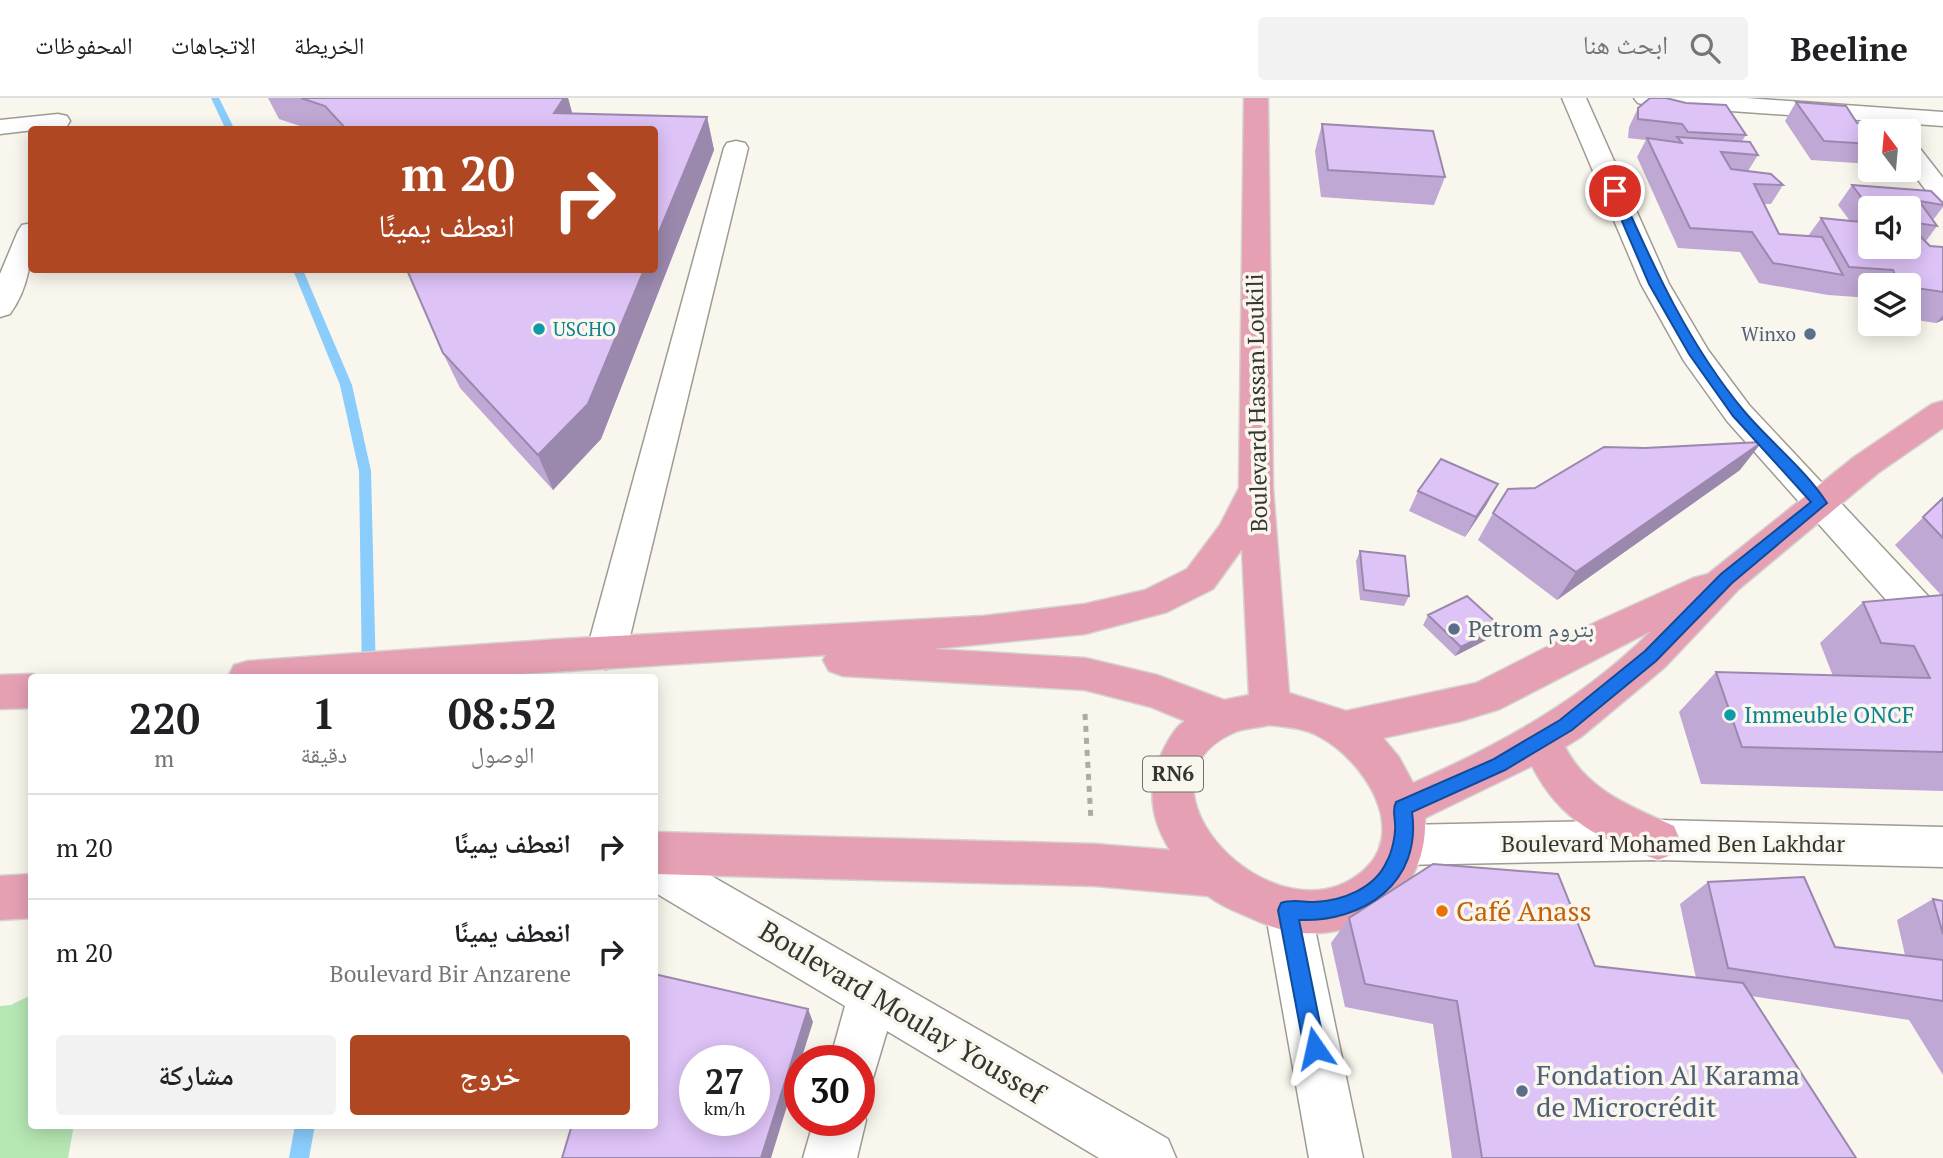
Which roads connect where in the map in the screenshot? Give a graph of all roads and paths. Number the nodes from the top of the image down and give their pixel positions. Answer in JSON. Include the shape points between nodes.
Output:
{"nodes":[{"id":1,"x":1256,"y":98,"type":"edge"},
{"id":2,"x":1574,"y":98,"type":"edge"},
{"id":3,"x":1646,"y":98,"type":"edge"},
{"id":4,"x":1882,"y":115,"type":"edge"},
{"id":5,"x":58,"y":116,"type":"edge"},
{"id":6,"x":1943,"y":119,"type":"edge"},
{"id":7,"x":0,"y":127,"type":"edge"},
{"id":8,"x":736,"y":148,"type":"dead end"},
{"id":9,"x":1922,"y":167,"type":"edge"},
{"id":10,"x":1943,"y":195,"type":"edge"},
{"id":11,"x":28,"y":241,"type":"edge"},
{"id":12,"x":0,"y":308,"type":"edge"},
{"id":13,"x":1943,"y":412,"type":"edge"},
{"id":14,"x":1256,"y":488,"type":"junction"},
{"id":15,"x":1819,"y":503,"type":"junction"},
{"id":16,"x":1727,"y":579,"type":"junction"},
{"id":17,"x":1943,"y":637,"type":"edge"},
{"id":18,"x":673,"y":650,"type":"junction"},
{"id":19,"x":606,"y":653,"type":"junction"},
{"id":20,"x":291,"y":674,"type":"edge"},
{"id":21,"x":1085,"y":674,"type":"junction"},
{"id":22,"x":28,"y":691,"type":"edge"},
{"id":23,"x":0,"y":692,"type":"edge"},
{"id":24,"x":1269,"y":708,"type":"junction"},
{"id":25,"x":1221,"y":717,"type":"junction"},
{"id":26,"x":1342,"y":729,"type":"junction"},
{"id":27,"x":1540,"y":743,"type":"junction"},
{"id":28,"x":1402,"y":827,"type":"junction"},
{"id":29,"x":1658,"y":840,"type":"junction"},
{"id":30,"x":1943,"y":847,"type":"edge"},
{"id":31,"x":658,"y":853,"type":"edge"},
{"id":32,"x":1095,"y":865,"type":"junction"},
{"id":33,"x":658,"y":869,"type":"edge"},
{"id":34,"x":1213,"y":875,"type":"junction"},
{"id":35,"x":28,"y":896,"type":"edge"},
{"id":36,"x":0,"y":898,"type":"edge"},
{"id":37,"x":1288,"y":910,"type":"junction"},
{"id":38,"x":872,"y":995,"type":"junction"},
{"id":39,"x":859,"y":1045,"type":"edge"},
{"id":40,"x":836,"y":1136,"type":"edge"},
{"id":41,"x":830,"y":1158,"type":"edge"},
{"id":42,"x":1149,"y":1158,"type":"edge"},
{"id":43,"x":1336,"y":1158,"type":"edge"}],
"edges":[{"from":1,"to":14,"type":"main road","name":"Boulevard Hassan Loukili"},
{"from":2,"to":15,"type":"street","via":[[1655,284],[1695,354],[1738,413]]},
{"from":3,"to":4,"type":"street"},
{"from":4,"to":6,"type":"street"},
{"from":5,"to":7,"type":"street"},
{"from":8,"to":19,"type":"street"},
{"from":9,"to":10,"type":"street"},
{"from":11,"to":12,"type":"street"},
{"from":13,"to":15,"type":"main road"},
{"from":14,"to":18,"type":"main road","via":[[1235,531],[1200,579],[1154,602],[1085,619],[983,631]]},
{"from":14,"to":24,"type":"main road","name":"Boulevard Hassan Loukili"},
{"from":15,"to":16,"type":"main road"},
{"from":15,"to":17,"type":"street"},
{"from":16,"to":26,"type":"main road","via":[[1486,696]]},
{"from":16,"to":27,"type":"main road","via":[[1651,656]]},
{"from":18,"to":19,"type":"main road"},
{"from":18,"to":21,"type":"main road"},
{"from":19,"to":20,"type":"main road"},
{"from":21,"to":25,"type":"main road","via":[[1157,692]]},
{"from":21,"to":32,"type":"path"},
{"from":22,"to":23,"type":"main road"},
{"from":24,"to":25,"type":"main road","number":"RN6","via":[[1244,709]]},
{"from":24,"to":26,"type":"main road","number":"RN6","via":[[1294,710]]},
{"from":25,"to":34,"type":"main road","number":"RN6","via":[[1183,749],[1174,772],[1172,798],[1178,825]]},
{"from":26,"to":28,"type":"main road","number":"RN6","via":[[1381,763],[1395,785]]},
{"from":27,"to":28,"type":"main road"},
{"from":27,"to":29,"type":"main road","via":[[1558,775],[1585,804]]},
{"from":28,"to":29,"type":"street","name":"Boulevard Mohamed Ben Lakhdar"},
{"from":28,"to":37,"type":"main road","number":"RN6","via":[[1396,866],[1364,898],[1341,908]]},
{"from":29,"to":30,"type":"street","name":"Boulevard Mohamed Ben Lakhdar"},
{"from":31,"to":32,"type":"main road","number":"RN6"},
{"from":32,"to":34,"type":"main road","number":"RN6"},
{"from":33,"to":38,"type":"street","name":"Boulevard Moulay Youssef"},
{"from":34,"to":37,"type":"main road","number":"RN6","via":[[1249,897]]},
{"from":35,"to":36,"type":"main road"},
{"from":37,"to":43,"type":"street"},
{"from":38,"to":39,"type":"street"},
{"from":38,"to":42,"type":"street","name":"Boulevard Moulay Youssef"},
{"from":40,"to":41,"type":"street"}]}
